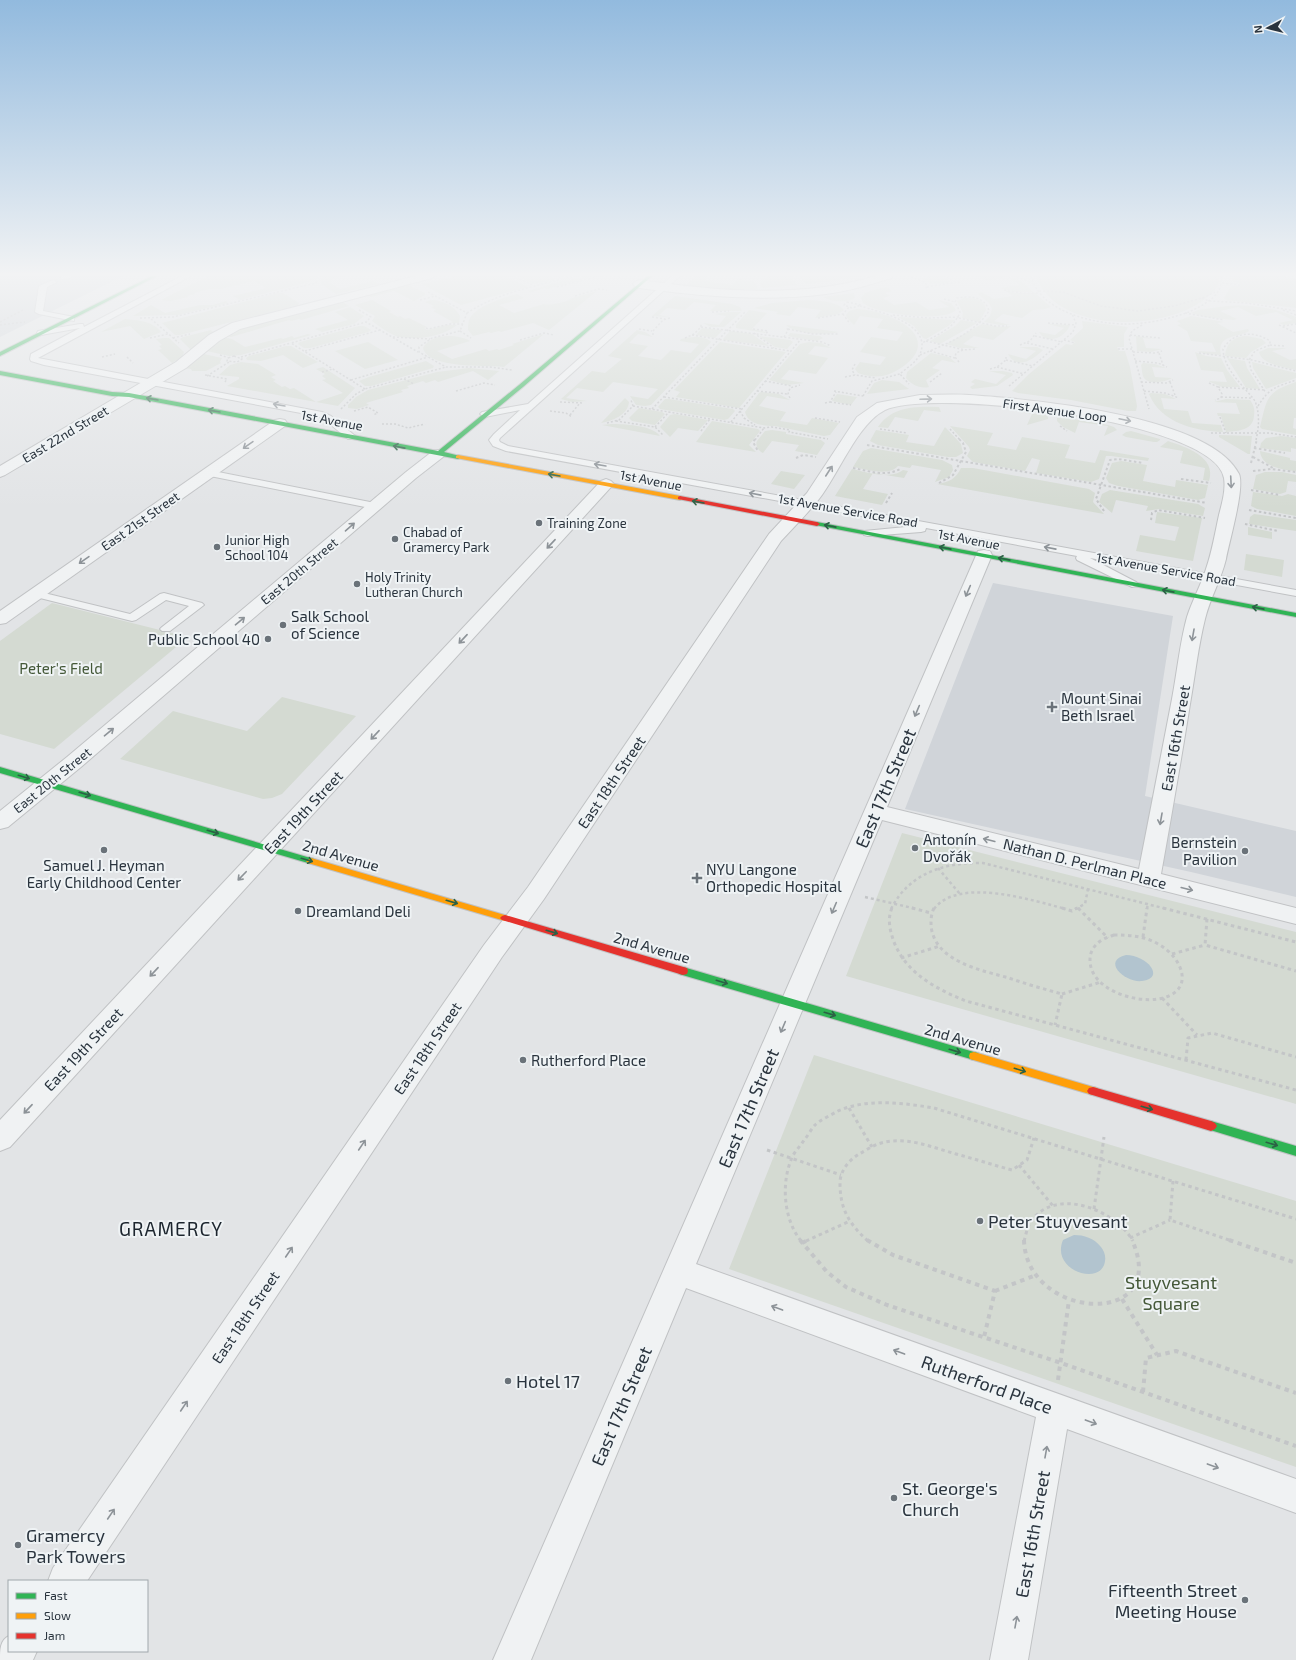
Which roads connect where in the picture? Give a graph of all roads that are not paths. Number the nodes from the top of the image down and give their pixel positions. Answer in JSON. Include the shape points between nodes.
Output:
{"nodes":[{"id":1,"x":39,"y":353,"type":"edge"},
{"id":2,"x":196,"y":353,"type":"edge"},
{"id":3,"x":559,"y":353,"type":"edge"},
{"id":4,"x":589,"y":353,"type":"edge"},
{"id":5,"x":0,"y":373,"type":"edge"},
{"id":6,"x":152,"y":382,"type":"junction"},
{"id":7,"x":129,"y":395,"type":"junction"},
{"id":8,"x":530,"y":406,"type":"junction"},
{"id":9,"x":485,"y":414,"type":"junction"},
{"id":10,"x":280,"y":423,"type":"junction"},
{"id":11,"x":351,"y":437,"type":"junction"},
{"id":12,"x":438,"y":454,"type":"junction"},
{"id":13,"x":0,"y":472,"type":"edge"},
{"id":14,"x":208,"y":473,"type":"junction"},
{"id":15,"x":606,"y":484,"type":"junction"},
{"id":16,"x":375,"y":506,"type":"junction"},
{"id":17,"x":799,"y":511,"type":"junction"},
{"id":18,"x":942,"y":527,"type":"junction"},
{"id":19,"x":868,"y":533,"type":"junction"},
{"id":20,"x":1066,"y":551,"type":"junction"},
{"id":21,"x":984,"y":555,"type":"junction"},
{"id":22,"x":1212,"y":577,"type":"junction"},
{"id":23,"x":1132,"y":584,"type":"junction"},
{"id":24,"x":1296,"y":593,"type":"edge"},
{"id":25,"x":36,"y":594,"type":"junction"},
{"id":26,"x":1204,"y":598,"type":"junction"},
{"id":27,"x":1296,"y":616,"type":"edge"},
{"id":28,"x":0,"y":619,"type":"edge"},
{"id":29,"x":166,"y":629,"type":"dead end"},
{"id":30,"x":0,"y":770,"type":"edge"},
{"id":31,"x":47,"y":784,"type":"junction"},
{"id":32,"x":875,"y":811,"type":"junction"},
{"id":33,"x":0,"y":822,"type":"edge"},
{"id":34,"x":270,"y":849,"type":"junction"},
{"id":35,"x":1149,"y":888,"type":"junction"},
{"id":36,"x":1296,"y":916,"type":"edge"},
{"id":37,"x":515,"y":921,"type":"junction"},
{"id":38,"x":793,"y":1003,"type":"junction"},
{"id":39,"x":0,"y":1139,"type":"edge"},
{"id":40,"x":1296,"y":1151,"type":"edge"},
{"id":41,"x":678,"y":1272,"type":"junction"},
{"id":42,"x":1056,"y":1394,"type":"junction"},
{"id":43,"x":1296,"y":1496,"type":"edge"},
{"id":44,"x":67,"y":1580,"type":"edge"},
{"id":45,"x":512,"y":1660,"type":"edge"},
{"id":46,"x":1009,"y":1660,"type":"edge"}],
"edges":[{"from":1,"to":6,"type":"lane","via":[[34,356],[34,359]]},
{"from":2,"to":6,"type":"street","name":"East 22nd Street"},
{"from":3,"to":9,"type":"main road","name":"East 20th Street"},
{"from":4,"to":8,"type":"lane"},
{"from":5,"to":7,"type":"main road","name":"1st Avenue"},
{"from":6,"to":7,"type":"street","name":"East 22nd Street"},
{"from":11,"to":6,"type":"lane","one_way":true,"via":[[328,418],[319,414]]},
{"from":10,"to":7,"type":"main road","name":"1st Avenue","one_way":true},
{"from":7,"to":13,"type":"street","name":"East 22nd Street"},
{"from":8,"to":9,"type":"lane"},
{"from":17,"to":8,"type":"lane","name":"1st Avenue Service Road","one_way":true,"via":[[506,448],[495,442],[496,436]]},
{"from":9,"to":12,"type":"main road","name":"East 20th Street"},
{"from":10,"to":11,"type":"main road","name":"1st Avenue"},
{"from":10,"to":14,"type":"street","name":"East 21st Street","one_way":true},
{"from":12,"to":11,"type":"main road","name":"1st Avenue","one_way":true},
{"from":15,"to":12,"type":"main road","name":"1st Avenue","one_way":true},
{"from":12,"to":16,"type":"street","name":"East 20th Street"},
{"from":14,"to":16,"type":"lane"},
{"from":14,"to":25,"type":"street","name":"East 21st Street","one_way":true},
{"from":17,"to":15,"type":"main road","name":"1st Avenue","one_way":true},
{"from":15,"to":34,"type":"street","name":"East 19th Street","one_way":true},
{"from":31,"to":16,"type":"street","name":"East 20th Street","one_way":true},
{"from":17,"to":18,"type":"lane","name":"1st Avenue Service Road"},
{"from":19,"to":17,"type":"main road","name":"1st Avenue","one_way":true},
{"from":17,"to":22,"type":"street","name":"First Avenue Loop","one_way":true,"via":[[862,420],[882,406],[920,399],[967,399],[1040,406],[1153,426],[1182,437],[1214,455],[1225,465],[1232,476],[1232,493]]},
{"from":17,"to":37,"type":"street","name":"East 18th Street","via":[[775,538]]},
{"from":18,"to":19,"type":"lane"},
{"from":20,"to":18,"type":"lane","name":"1st Avenue Service Road","one_way":true},
{"from":21,"to":19,"type":"main road","name":"1st Avenue","one_way":true},
{"from":20,"to":22,"type":"lane","name":"1st Avenue Service Road"},
{"from":20,"to":23,"type":"lane"},
{"from":23,"to":21,"type":"main road","name":"1st Avenue","one_way":true},
{"from":21,"to":32,"type":"street","name":"East 17th Street","one_way":true},
{"from":22,"to":24,"type":"lane","name":"1st Avenue Service Road"},
{"from":22,"to":26,"type":"street","name":"First Avenue Loop"},
{"from":26,"to":23,"type":"main road","name":"1st Avenue","one_way":true},
{"from":25,"to":28,"type":"street","name":"East 21st Street"},
{"from":25,"to":29,"type":"lane","via":[[132,618],[164,596],[198,605]]},
{"from":27,"to":26,"type":"main road","name":"1st Avenue","one_way":true},
{"from":26,"to":35,"type":"street","name":"East 16th Street","one_way":true,"via":[[1196,618]]},
{"from":30,"to":31,"type":"main road","name":"2nd Avenue","one_way":true},
{"from":31,"to":33,"type":"street","name":"East 20th Street"},
{"from":31,"to":34,"type":"main road","name":"2nd Avenue","one_way":true},
{"from":35,"to":32,"type":"street","name":"Nathan D. Perlman Place","one_way":true},
{"from":32,"to":38,"type":"street","name":"East 17th Street","one_way":true},
{"from":34,"to":37,"type":"main road","name":"2nd Avenue","one_way":true},
{"from":34,"to":39,"type":"street","name":"East 19th Street","one_way":true,"via":[[236,882]]},
{"from":35,"to":36,"type":"street","name":"Nathan D. Perlman Place","one_way":true},
{"from":37,"to":38,"type":"main road","name":"2nd Avenue","one_way":true},
{"from":44,"to":37,"type":"street","name":"East 18th Street","one_way":true},
{"from":38,"to":40,"type":"main road","name":"2nd Avenue","one_way":true},
{"from":38,"to":41,"type":"street","name":"East 17th Street","one_way":true},
{"from":42,"to":41,"type":"street","name":"Rutherford Place","one_way":true},
{"from":41,"to":45,"type":"street","name":"East 17th Street"},
{"from":42,"to":43,"type":"street","name":"Rutherford Place","one_way":true},
{"from":46,"to":42,"type":"street","name":"East 16th Street","one_way":true}]}
